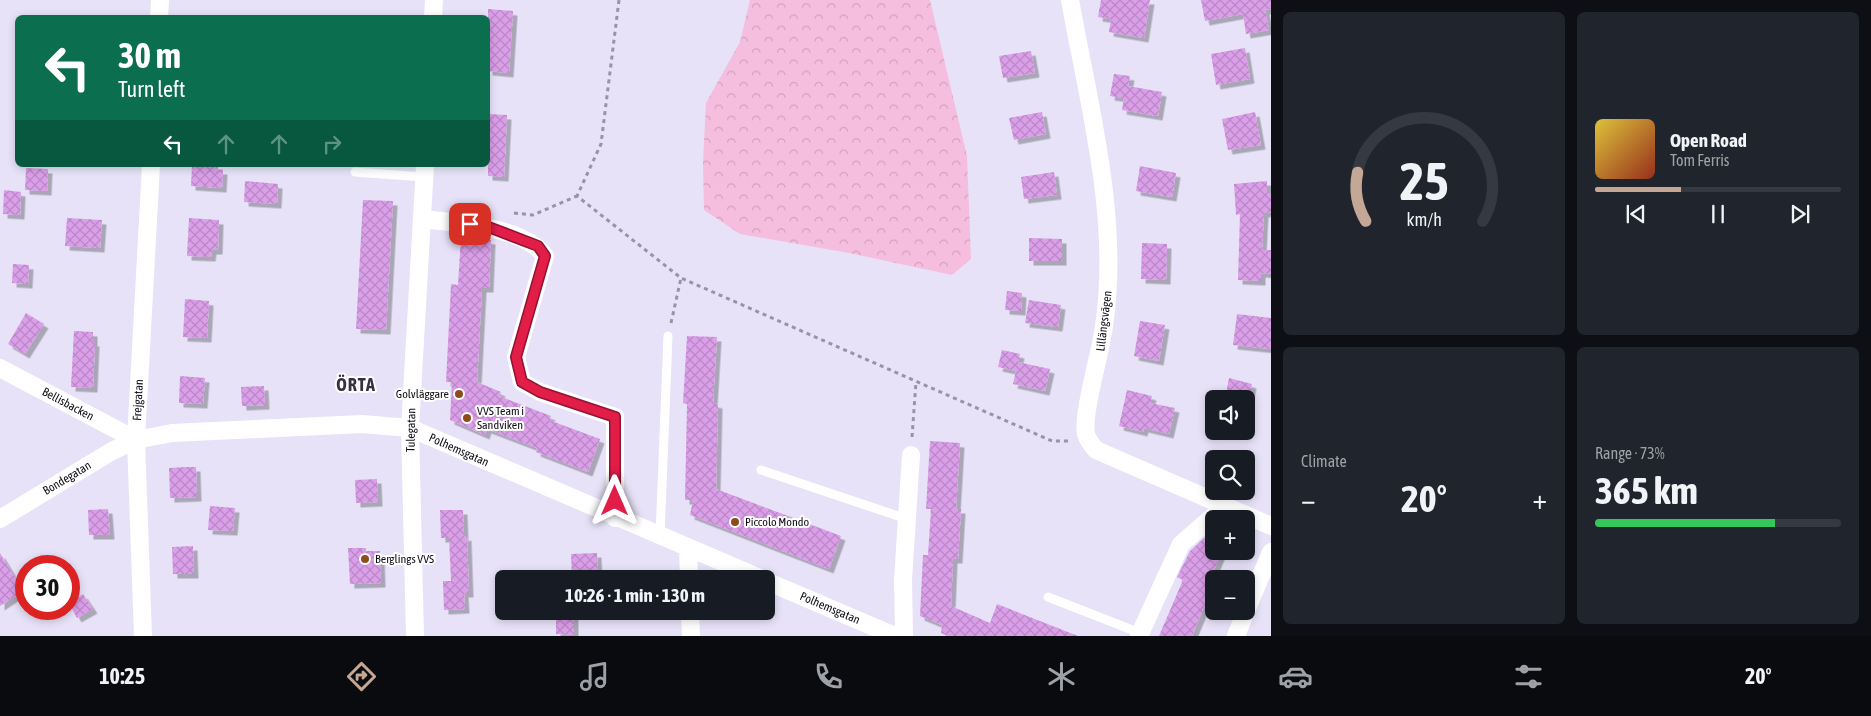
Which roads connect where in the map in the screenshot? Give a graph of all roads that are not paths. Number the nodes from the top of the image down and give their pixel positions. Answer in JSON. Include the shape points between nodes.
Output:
{"nodes":[{"id":1,"x":160,"y":0,"type":"edge"},
{"id":2,"x":434,"y":0,"type":"edge"},
{"id":3,"x":1070,"y":0,"type":"edge"},
{"id":4,"x":159,"y":15,"type":"edge"},
{"id":5,"x":433,"y":15,"type":"edge"},
{"id":6,"x":151,"y":167,"type":"edge"},
{"id":7,"x":425,"y":171,"type":"edge"},
{"id":8,"x":355,"y":172,"type":"dead end"},
{"id":9,"x":422,"y":219,"type":"junction"},
{"id":10,"x":668,"y":336,"type":"road end"},
{"id":11,"x":0,"y":368,"type":"edge"},
{"id":12,"x":410,"y":428,"type":"junction"},
{"id":13,"x":136,"y":440,"type":"junction"},
{"id":14,"x":911,"y":455,"type":"road end"},
{"id":15,"x":761,"y":470,"type":"dead end"},
{"id":16,"x":1225,"y":506,"type":"junction"},
{"id":17,"x":615,"y":518,"type":"junction"},
{"id":18,"x":0,"y":519,"type":"edge"},
{"id":19,"x":907,"y":519,"type":"junction"},
{"id":20,"x":1271,"y":526,"type":"edge"},
{"id":21,"x":660,"y":536,"type":"junction"},
{"id":22,"x":688,"y":547,"type":"junction"},
{"id":23,"x":1271,"y":552,"type":"edge"},
{"id":24,"x":689,"y":570,"type":"edge"},
{"id":25,"x":741,"y":570,"type":"edge"},
{"id":26,"x":775,"y":584,"type":"edge"},
{"id":27,"x":1255,"y":590,"type":"edge"},
{"id":28,"x":1048,"y":597,"type":"dead end"},
{"id":29,"x":690,"y":620,"type":"edge"},
{"id":30,"x":1242,"y":620,"type":"edge"},
{"id":31,"x":1139,"y":635,"type":"edge"},
{"id":32,"x":143,"y":636,"type":"edge"},
{"id":33,"x":415,"y":636,"type":"edge"},
{"id":34,"x":691,"y":636,"type":"edge"},
{"id":35,"x":894,"y":636,"type":"edge"},
{"id":36,"x":904,"y":636,"type":"edge"},
{"id":37,"x":1236,"y":636,"type":"edge"}],
"edges":[{"from":1,"to":4,"type":"street"},
{"from":2,"to":5,"type":"street"},
{"from":3,"to":16,"type":"street","name":"Lillängsvägen","via":[[1107,218],[1108,292],[1086,433],[1096,450]]},
{"from":6,"to":13,"type":"street","name":"Frejgatan"},
{"from":7,"to":8,"type":"lane"},
{"from":7,"to":9,"type":"street","name":"Tulegatan"},
{"from":9,"to":12,"type":"street","name":"Tulegatan"},
{"from":9,"to":17,"type":"street","via":[[486,226],[538,246],[545,256],[516,357],[522,382],[540,392],[615,417]]},
{"from":10,"to":21,"type":"lane"},
{"from":11,"to":13,"type":"street","name":"Bellisbacken"},
{"from":12,"to":13,"type":"street","name":"Polhemsgatan","via":[[352,425],[172,433]]},
{"from":12,"to":17,"type":"street","name":"Polhemsgatan"},
{"from":12,"to":33,"type":"street","name":"Tulegatan"},
{"from":13,"to":18,"type":"street","name":"Bondegatan","via":[[112,451]]},
{"from":13,"to":32,"type":"street","name":"Frejgatan"},
{"from":14,"to":19,"type":"street"},
{"from":15,"to":19,"type":"lane"},
{"from":16,"to":20,"type":"street"},
{"from":16,"to":31,"type":"street","via":[[1181,544]]},
{"from":17,"to":21,"type":"street","name":"Polhemsgatan"},
{"from":19,"to":36,"type":"street"},
{"from":21,"to":22,"type":"street","name":"Polhemsgatan"},
{"from":22,"to":24,"type":"street"},
{"from":22,"to":25,"type":"street","name":"Polhemsgatan"},
{"from":23,"to":27,"type":"street"},
{"from":26,"to":35,"type":"street","name":"Polhemsgatan"},
{"from":28,"to":31,"type":"lane"},
{"from":29,"to":34,"type":"street"},
{"from":30,"to":37,"type":"street"}]}
